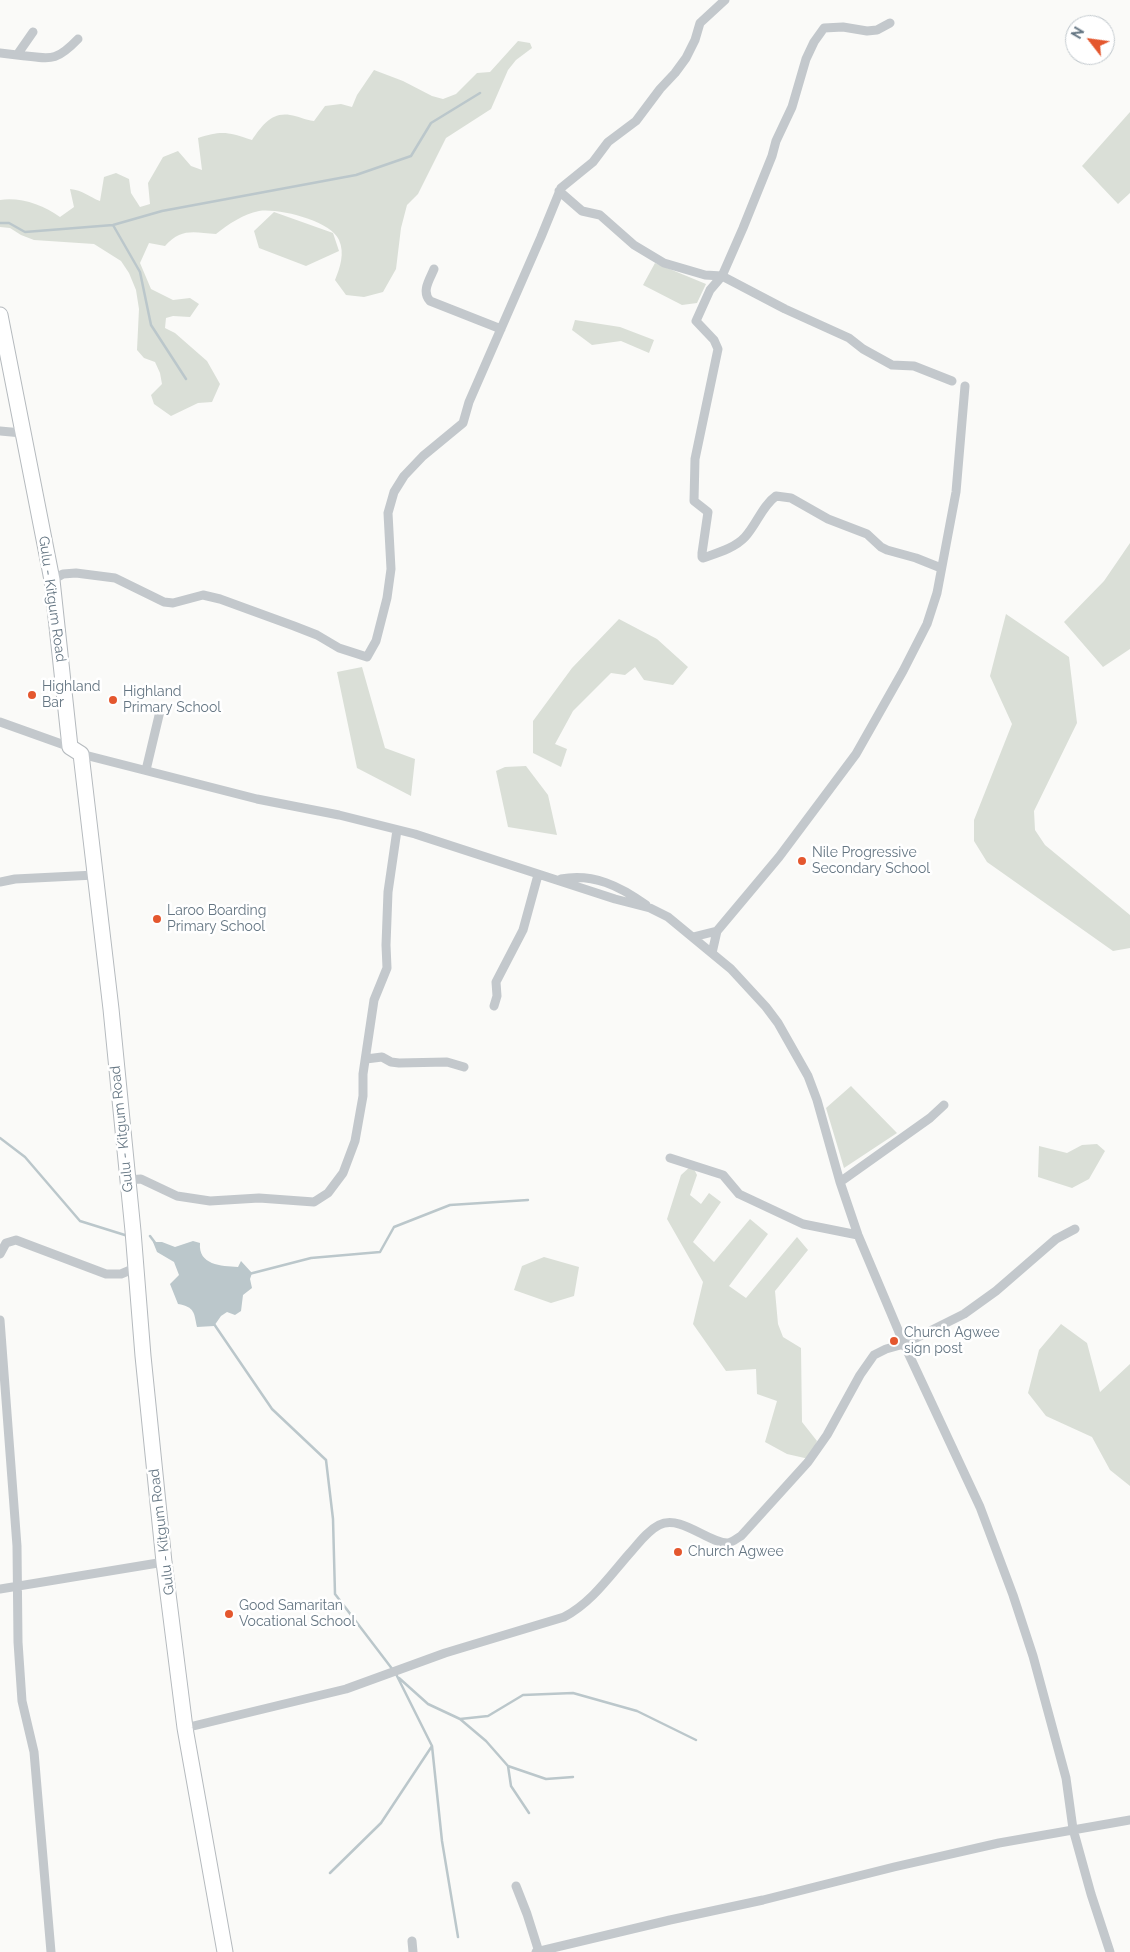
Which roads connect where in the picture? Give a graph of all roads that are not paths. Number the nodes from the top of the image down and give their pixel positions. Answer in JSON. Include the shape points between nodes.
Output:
{"nodes":[{"id":1,"x":725,"y":0,"type":"edge"},
{"id":2,"x":890,"y":23,"type":"dead end"},
{"id":3,"x":33,"y":32,"type":"dead end"},
{"id":4,"x":78,"y":39,"type":"dead end"},
{"id":5,"x":0,"y":53,"type":"edge"},
{"id":6,"x":17,"y":55,"type":"junction"},
{"id":7,"x":559,"y":191,"type":"junction"},
{"id":8,"x":434,"y":269,"type":"dead end"},
{"id":9,"x":722,"y":276,"type":"junction"},
{"id":10,"x":0,"y":315,"type":"edge"},
{"id":11,"x":501,"y":329,"type":"junction"},
{"id":12,"x":952,"y":381,"type":"dead end"},
{"id":13,"x":965,"y":386,"type":"dead end"},
{"id":14,"x":0,"y":431,"type":"edge"},
{"id":15,"x":22,"y":433,"type":"junction"},
{"id":16,"x":941,"y":568,"type":"junction"},
{"id":17,"x":52,"y":580,"type":"junction"},
{"id":18,"x":161,"y":707,"type":"dead end"},
{"id":19,"x":0,"y":722,"type":"edge"},
{"id":20,"x":76,"y":751,"type":"junction"},
{"id":21,"x":146,"y":770,"type":"junction"},
{"id":22,"x":397,"y":830,"type":"junction"},
{"id":23,"x":538,"y":874,"type":"junction"},
{"id":24,"x":95,"y":875,"type":"junction"},
{"id":25,"x":0,"y":882,"type":"edge"},
{"id":26,"x":717,"y":931,"type":"junction"},
{"id":27,"x":693,"y":937,"type":"junction"},
{"id":28,"x":712,"y":953,"type":"junction"},
{"id":29,"x":494,"y":1006,"type":"dead end"},
{"id":30,"x":366,"y":1059,"type":"junction"},
{"id":31,"x":464,"y":1067,"type":"dead end"},
{"id":32,"x":944,"y":1105,"type":"dead end"},
{"id":33,"x":670,"y":1158,"type":"dead end"},
{"id":34,"x":127,"y":1180,"type":"junction"},
{"id":35,"x":840,"y":1182,"type":"junction"},
{"id":36,"x":1075,"y":1229,"type":"dead end"},
{"id":37,"x":858,"y":1235,"type":"junction"},
{"id":38,"x":0,"y":1254,"type":"edge"},
{"id":39,"x":135,"y":1268,"type":"junction"},
{"id":40,"x":0,"y":1320,"type":"edge"},
{"id":41,"x":904,"y":1344,"type":"junction"},
{"id":42,"x":5,"y":1446,"type":"edge"},
{"id":43,"x":164,"y":1562,"type":"junction"},
{"id":44,"x":17,"y":1586,"type":"junction"},
{"id":45,"x":0,"y":1589,"type":"edge"},
{"id":46,"x":185,"y":1728,"type":"junction"},
{"id":47,"x":1130,"y":1820,"type":"edge"},
{"id":48,"x":1073,"y":1829,"type":"junction"},
{"id":49,"x":516,"y":1886,"type":"dead end"},
{"id":50,"x":412,"y":1941,"type":"dead end"},
{"id":51,"x":51,"y":1952,"type":"edge"},
{"id":52,"x":225,"y":1952,"type":"edge"},
{"id":53,"x":413,"y":1952,"type":"edge"},
{"id":54,"x":538,"y":1952,"type":"edge"},
{"id":55,"x":1109,"y":1952,"type":"edge"}],
"edges":[{"from":1,"to":7,"type":"street","via":[[700,23],[686,58],[636,121],[608,142],[593,162]]},
{"from":2,"to":9,"type":"street","via":[[867,32],[843,27],[824,28],[818,34],[759,191]]},
{"from":3,"to":6,"type":"street"},
{"from":4,"to":6,"type":"street","via":[[56,57]]},
{"from":5,"to":6,"type":"street"},
{"from":7,"to":9,"type":"street","via":[[582,211],[600,215],[634,245],[664,263],[705,275]]},
{"from":7,"to":11,"type":"street"},
{"from":8,"to":11,"type":"street","via":[[426,289],[430,301]]},
{"from":9,"to":12,"type":"street","via":[[849,338],[892,365],[914,366]]},
{"from":9,"to":16,"type":"street","via":[[710,290],[696,321],[718,349],[695,459],[694,501],[708,512],[702,557],[734,546],[745,538],[776,496],[791,498],[828,519],[867,534],[881,547]]},
{"from":10,"to":15,"type":"main road","name":"Gulu - Kitgum Road"},
{"from":11,"to":17,"type":"street","via":[[463,423],[423,456],[394,492],[388,513],[391,569],[387,598],[376,641],[367,657],[220,599],[203,595],[173,603],[164,602],[115,578],[76,573],[63,574]]},
{"from":13,"to":16,"type":"street","via":[[956,492]]},
{"from":14,"to":15,"type":"street"},
{"from":15,"to":17,"type":"main road","name":"Gulu - Kitgum Road"},
{"from":16,"to":26,"type":"street","via":[[927,624],[856,754],[779,857]]},
{"from":17,"to":20,"type":"main road","name":"Gulu - Kitgum Road"},
{"from":18,"to":21,"type":"street"},
{"from":19,"to":20,"type":"street"},
{"from":20,"to":21,"type":"street"},
{"from":20,"to":24,"type":"main road","name":"Gulu - Kitgum Road"},
{"from":21,"to":22,"type":"street"},
{"from":22,"to":23,"type":"street"},
{"from":22,"to":30,"type":"street","via":[[388,892],[387,968],[374,1000]]},
{"from":23,"to":27,"type":"street","via":[[559,879],[574,876],[613,885],[668,917]]},
{"from":23,"to":29,"type":"street","via":[[523,930],[496,982]]},
{"from":24,"to":25,"type":"street"},
{"from":24,"to":34,"type":"main road","name":"Gulu - Kitgum Road"},
{"from":26,"to":27,"type":"street"},
{"from":26,"to":28,"type":"street"},
{"from":27,"to":28,"type":"street"},
{"from":28,"to":35,"type":"street","via":[[766,1007],[796,1053],[817,1100]]},
{"from":30,"to":31,"type":"street","via":[[382,1057],[399,1064],[447,1062]]},
{"from":30,"to":34,"type":"street","via":[[354,1142],[343,1173],[321,1199],[314,1202],[259,1198],[210,1201],[177,1196],[141,1179]]},
{"from":32,"to":35,"type":"street"},
{"from":33,"to":37,"type":"street","via":[[723,1175],[740,1194],[803,1224]]},
{"from":34,"to":39,"type":"main road","name":"Gulu - Kitgum Road"},
{"from":35,"to":37,"type":"street"},
{"from":36,"to":41,"type":"street","via":[[1056,1239],[964,1314]]},
{"from":37,"to":41,"type":"street"},
{"from":38,"to":39,"type":"street","via":[[6,1243],[16,1240],[106,1274],[121,1274]]},
{"from":39,"to":43,"type":"main road","name":"Gulu - Kitgum Road"},
{"from":40,"to":42,"type":"street"},
{"from":41,"to":46,"type":"street","via":[[874,1355],[808,1462],[732,1542],[723,1542],[673,1522],[660,1524],[638,1543],[591,1598],[564,1617],[445,1653],[346,1689]]},
{"from":41,"to":48,"type":"street","via":[[980,1507],[1013,1595],[1066,1778]]},
{"from":42,"to":44,"type":"street","via":[[17,1546]]},
{"from":43,"to":44,"type":"street"},
{"from":43,"to":46,"type":"main road","name":"Gulu - Kitgum Road"},
{"from":44,"to":45,"type":"street"},
{"from":44,"to":51,"type":"street","via":[[22,1701],[34,1752]]},
{"from":46,"to":52,"type":"main road","name":"Gulu - Kitgum Road"},
{"from":47,"to":48,"type":"street"},
{"from":48,"to":54,"type":"street","via":[[894,1867]]},
{"from":48,"to":55,"type":"street"},
{"from":49,"to":54,"type":"street"},
{"from":50,"to":53,"type":"street"}]}
